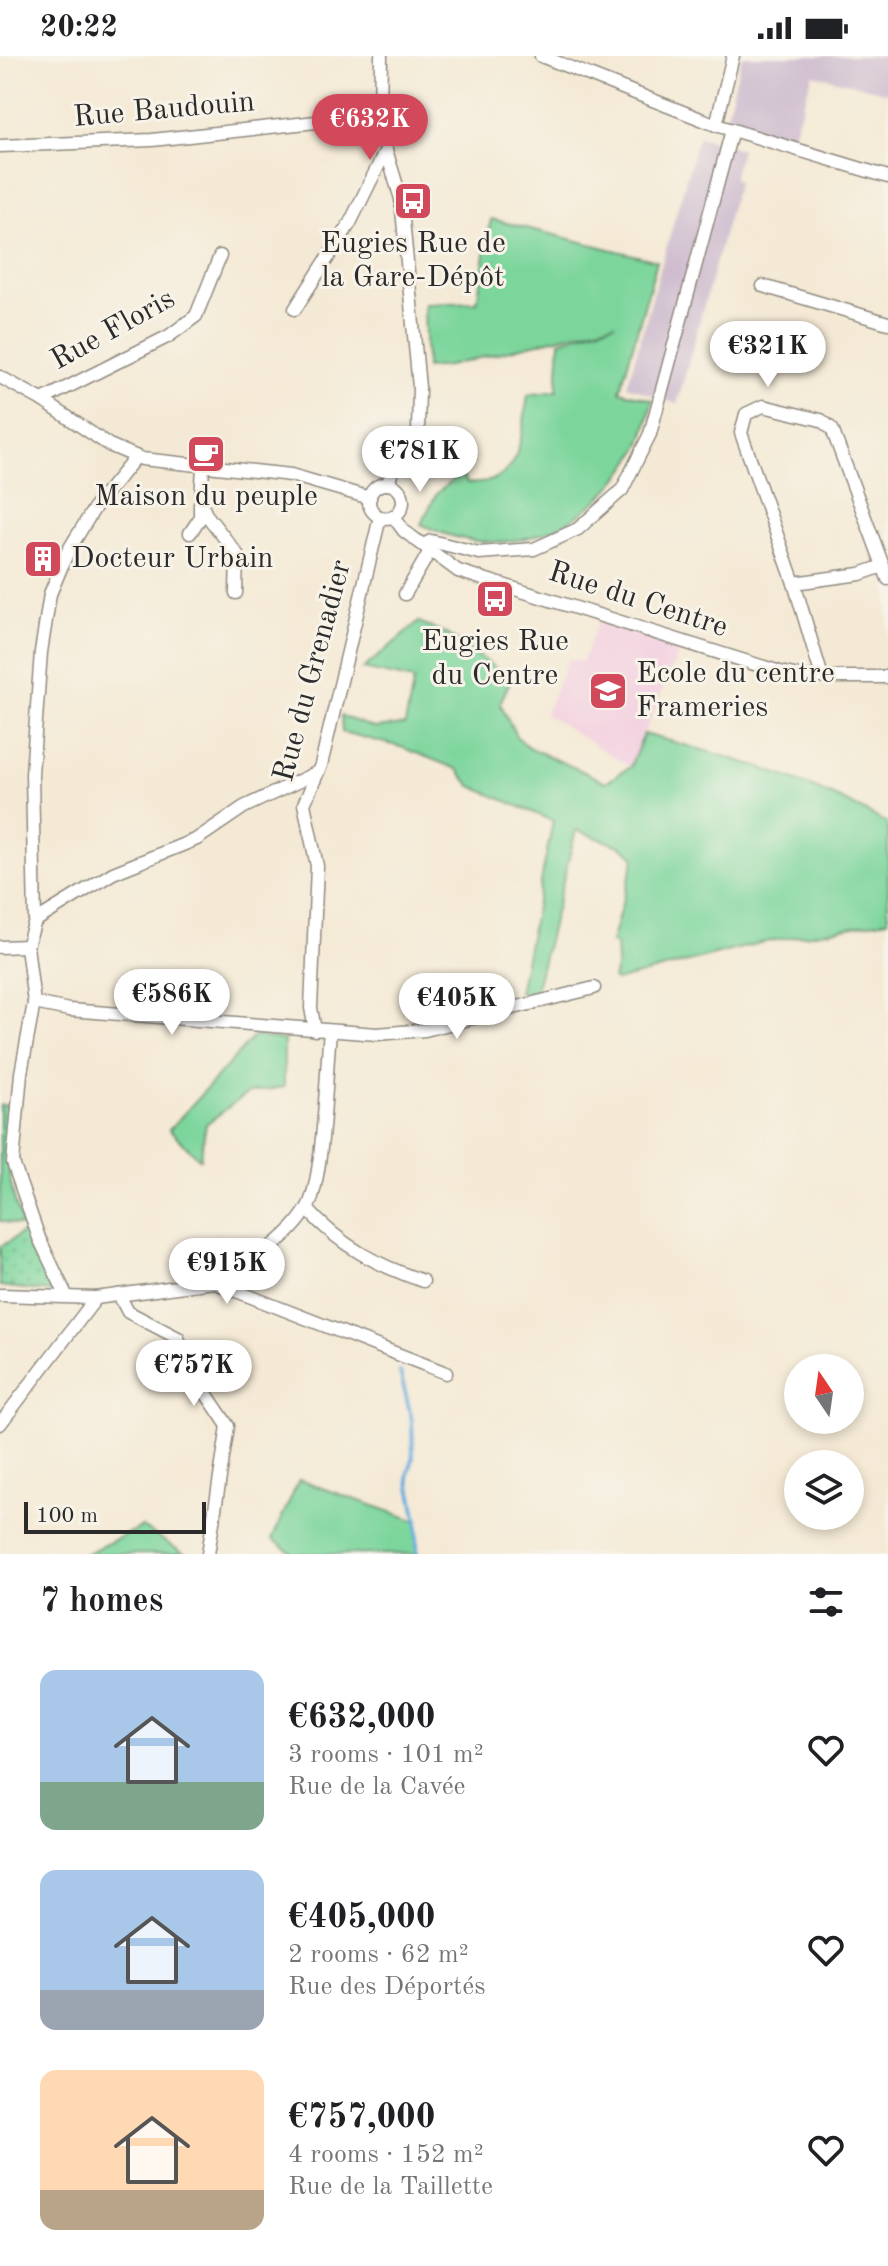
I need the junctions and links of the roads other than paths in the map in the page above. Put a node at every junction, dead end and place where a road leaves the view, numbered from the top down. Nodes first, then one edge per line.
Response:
1 (381, 56) edge
2 (541, 56) edge
3 (733, 56) edge
4 (380, 115) junction
5 (716, 125) junction
6 (732, 130) junction
7 (0, 146) edge
8 (386, 150) junction
9 (888, 177) edge
10 (220, 256) dead end
11 (763, 286) dead end
12 (888, 306) edge
13 (295, 309) dead end
14 (886, 323) edge
15 (0, 377) edge
16 (42, 400) junction
17 (136, 457) junction
18 (203, 467) junction
19 (388, 484) junction
20 (370, 498) junction
21 (201, 500) junction
22 (387, 516) junction
23 (190, 533) dead end
24 (426, 548) junction
25 (886, 573) edge
26 (794, 583) junction
27 (236, 593) dead end
28 (405, 594) dead end
29 (822, 677) junction
30 (888, 677) edge
31 (318, 772) junction
32 (35, 921) junction
33 (27, 946) junction
34 (0, 947) edge
35 (594, 988) dead end
36 (34, 1003) junction
37 (315, 1030) junction
38 (330, 1031) junction
39 (307, 1209) junction
40 (423, 1281) dead end
41 (213, 1282) junction
42 (0, 1295) edge
43 (66, 1295) junction
44 (119, 1295) junction
45 (96, 1298) junction
46 (446, 1373) dead end
47 (0, 1424) edge
48 (208, 1554) edge

1 - 4 street
2 - 5 street
3 - 5 street
4 - 7 street, Rue Baudouin
4 - 8 street
5 - 6 street
6 - 9 street
6 - 24 street
8 - 13 street
8 - 19 street
10 - 16 street, Rue Floris
11 - 14 street
12 - 14 street
15 - 16 street
16 - 17 street
17 - 18 street
17 - 32 street
18 - 20 street
18 - 21 street
19 - 20 street
19 - 22 street
20 - 22 street
21 - 23 street
21 - 27 street
22 - 24 street, Rue du Centre
22 - 31 street, Rue du Grenadier
24 - 28 street
24 - 29 street, Rue du Centre
25 - 26 street
25 - 26 street
26 - 29 street
29 - 30 street, Rue du Centre
31 - 32 street
31 - 37 street, Rue du Grenadier
32 - 33 street
33 - 34 street
33 - 36 street
35 - 38 street
36 - 37 street
36 - 43 street
37 - 38 street
38 - 39 street
39 - 40 street
39 - 41 street
41 - 44 street
41 - 46 street
42 - 43 street
43 - 45 street
44 - 45 street
44 - 48 street
45 - 47 street

